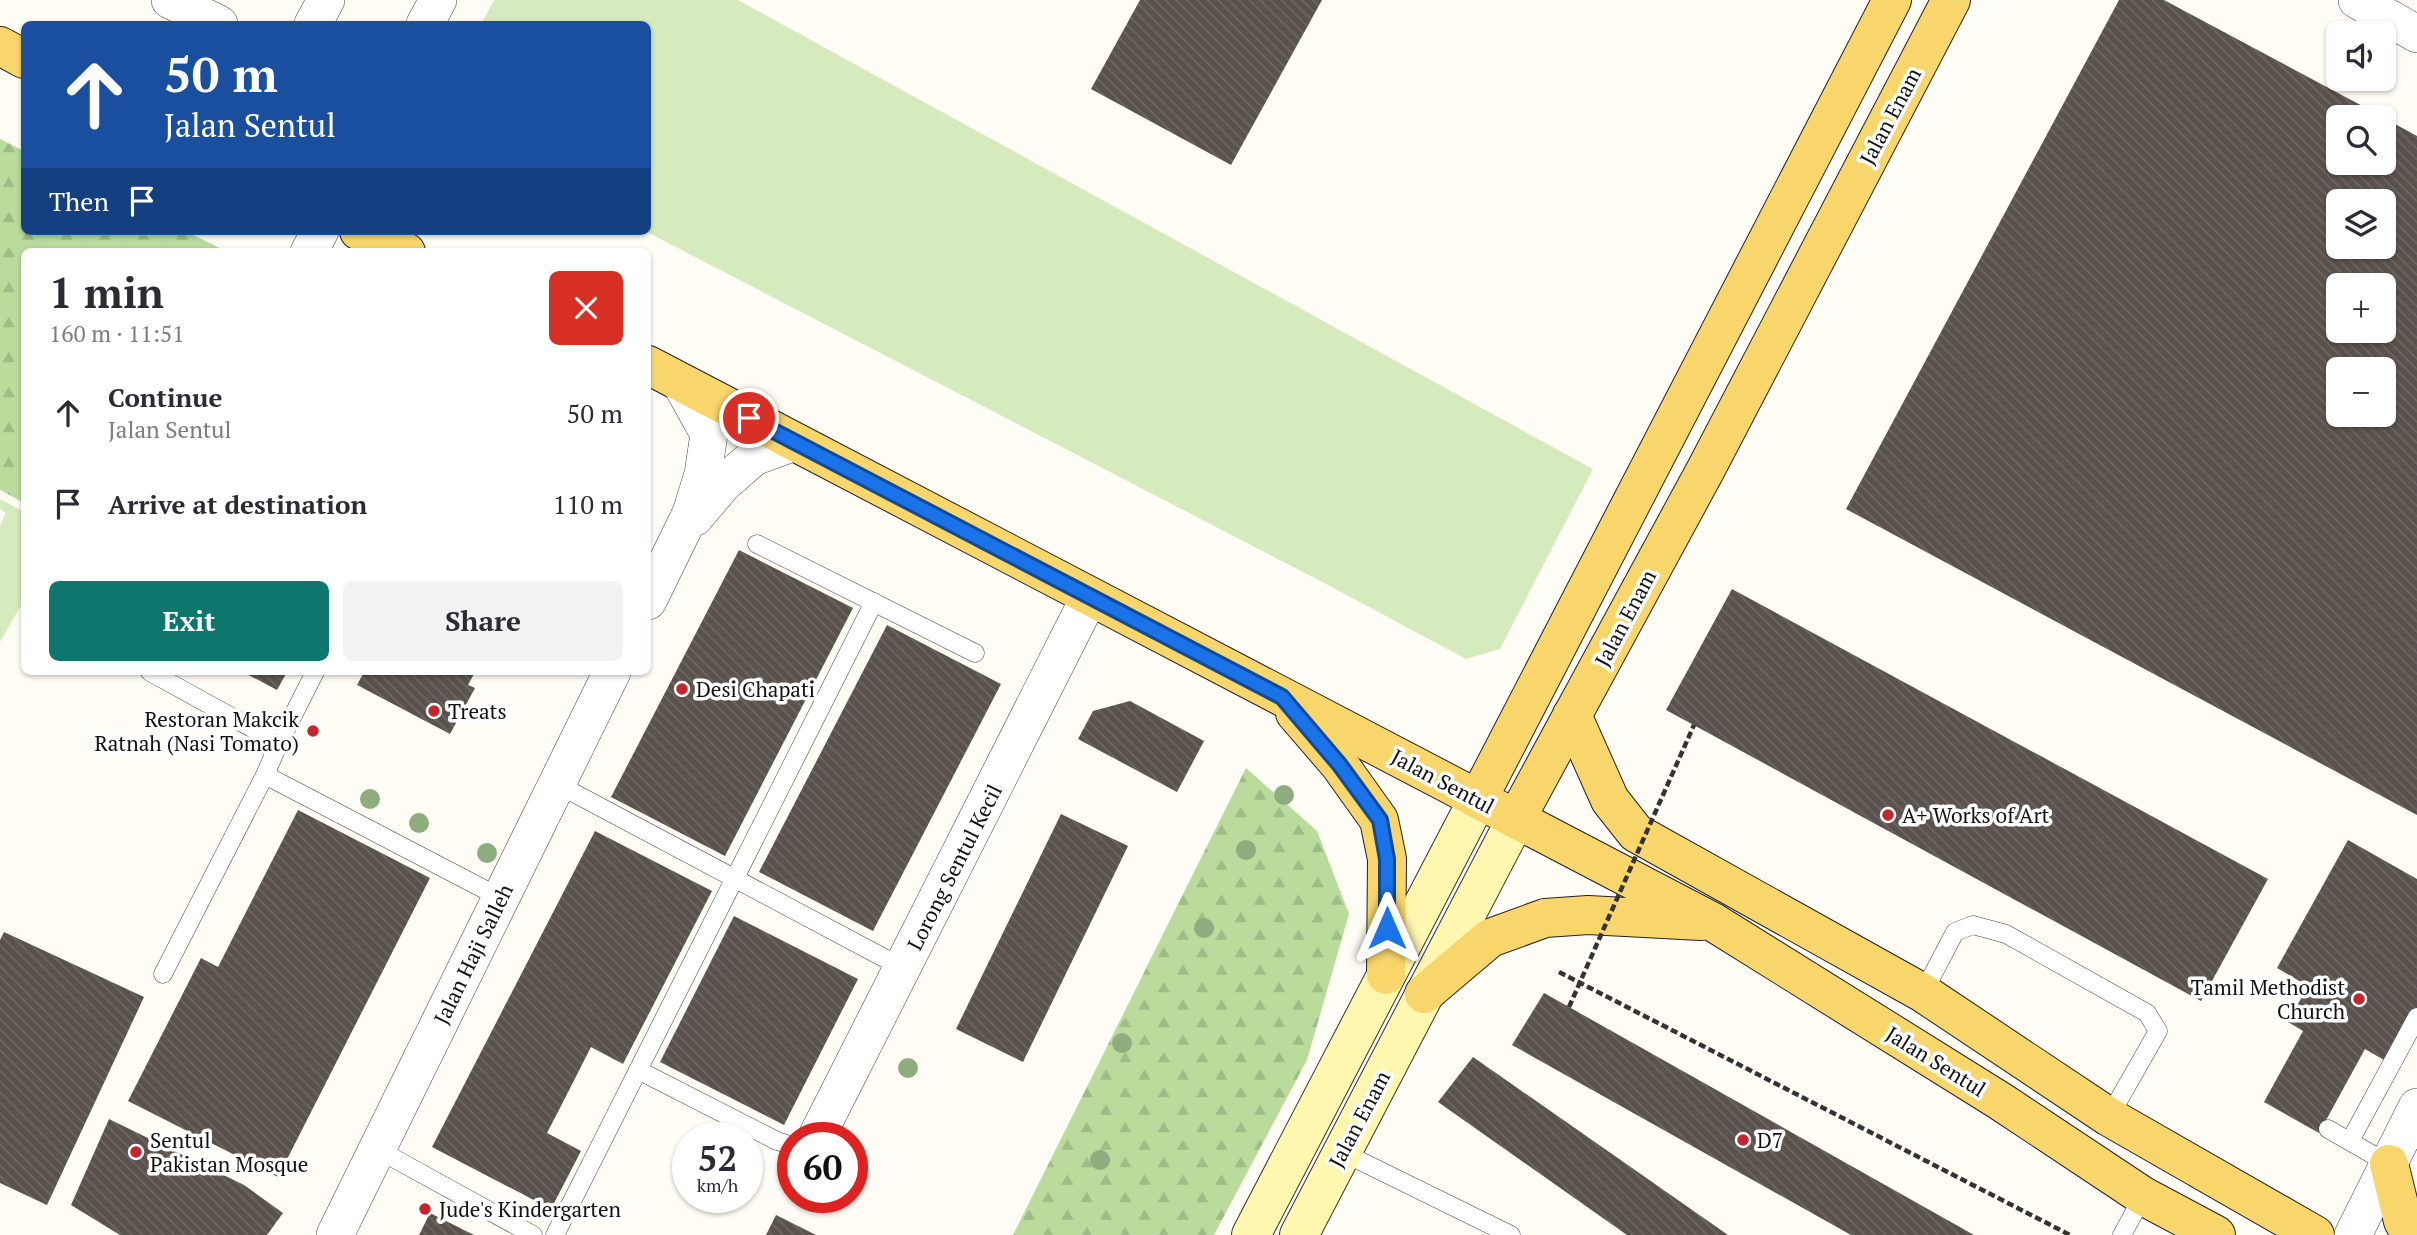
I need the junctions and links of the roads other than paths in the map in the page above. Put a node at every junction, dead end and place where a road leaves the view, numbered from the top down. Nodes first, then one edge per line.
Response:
1 (170, 0) edge
2 (326, 0) edge
3 (438, 0) edge
4 (1892, 0) edge
5 (1951, 0) edge
6 (2357, 0) edge
7 (213, 21) edge
8 (315, 21) edge
9 (427, 21) edge
10 (2417, 34) edge
11 (0, 46) edge
12 (21, 57) edge
13 (368, 235) edge
14 (397, 248) edge
15 (664, 374) edge
16 (795, 442) junction
17 (757, 544) dead end
18 (673, 549) junction
19 (651, 594) edge
20 (1090, 596) junction
21 (874, 602) junction
22 (975, 653) dead end
23 (155, 675) edge
24 (314, 675) edge
25 (611, 675) edge
26 (1282, 697) junction
27 (1572, 715) junction
28 (279, 743) junction
29 (265, 775) junction
30 (557, 784) junction
31 (1478, 799) junction
32 (1516, 819) junction
33 (735, 879) junction
34 (501, 898) junction
35 (1713, 922) junction
36 (903, 968) junction
37 (163, 974) dead end
38 (1387, 975) junction
39 (1923, 993) junction
40 (1424, 994) junction
41 (2417, 1017) edge
42 (638, 1070) junction
43 (2417, 1107) edge
44 (2109, 1117) junction
45 (824, 1122) edge
46 (2328, 1129) dead end
47 (777, 1141) edge
48 (2350, 1141) junction
49 (377, 1149) junction
50 (1342, 1152) junction
51 (2389, 1164) junction
52 (2143, 1196) junction
53 (335, 1235) edge
54 (533, 1235) edge
55 (555, 1235) edge
56 (1251, 1235) edge
57 (1299, 1235) edge
58 (1511, 1235) edge
59 (2122, 1235) edge
60 (2216, 1235) edge
61 (2315, 1235) edge
62 (2353, 1235) edge
63 (2411, 1235) edge

1 - 7 street
2 - 8 street
3 - 9 street
4 - 31 main road, Jalan Enam
5 - 27 main road, Jalan Enam
6 - 10 street
11 - 12 main road
13 - 14 main road
15 - 16 main road, Jalan Sentul
15 - 18 street
16 - 18 street
16 - 20 main road, Jalan Sentul
17 - 21 lane
18 - 19 street
20 - 26 main road, Jalan Sentul
20 - 36 street, Lorong Sentul Kecil
21 - 22 lane
21 - 33 lane
23 - 28 lane
24 - 28 lane
25 - 30 street, Jalan Haji Salleh
26 - 31 main road, Jalan Sentul
26 - 38 main road
27 - 32 main road, Jalan Enam
27 - 39 main road
28 - 29 lane
29 - 34 lane
29 - 37 lane
30 - 33 lane
30 - 34 street, Jalan Haji Salleh
31 - 32 main road, Jalan Sentul
31 - 38 main road, Jalan Enam
32 - 35 main road, Jalan Sentul
32 - 40 main road, Jalan Enam
33 - 36 lane
33 - 42 lane
34 - 49 street, Jalan Haji Salleh
35 - 40 main road
35 - 52 main road, Jalan Sentul
36 - 45 street, Lorong Sentul Kecil
38 - 56 main road, Jalan Enam
39 - 44 main road
39 - 44 lane
40 - 50 main road, Jalan Enam
41 - 48 lane
42 - 47 lane
42 - 55 lane
43 - 51 street
44 - 61 main road
46 - 48 lane
48 - 51 lane
49 - 53 street, Jalan Haji Salleh
49 - 54 lane
50 - 57 main road, Jalan Enam
50 - 58 lane
51 - 62 street
51 - 63 main road
52 - 59 lane
52 - 60 main road, Jalan Sentul

